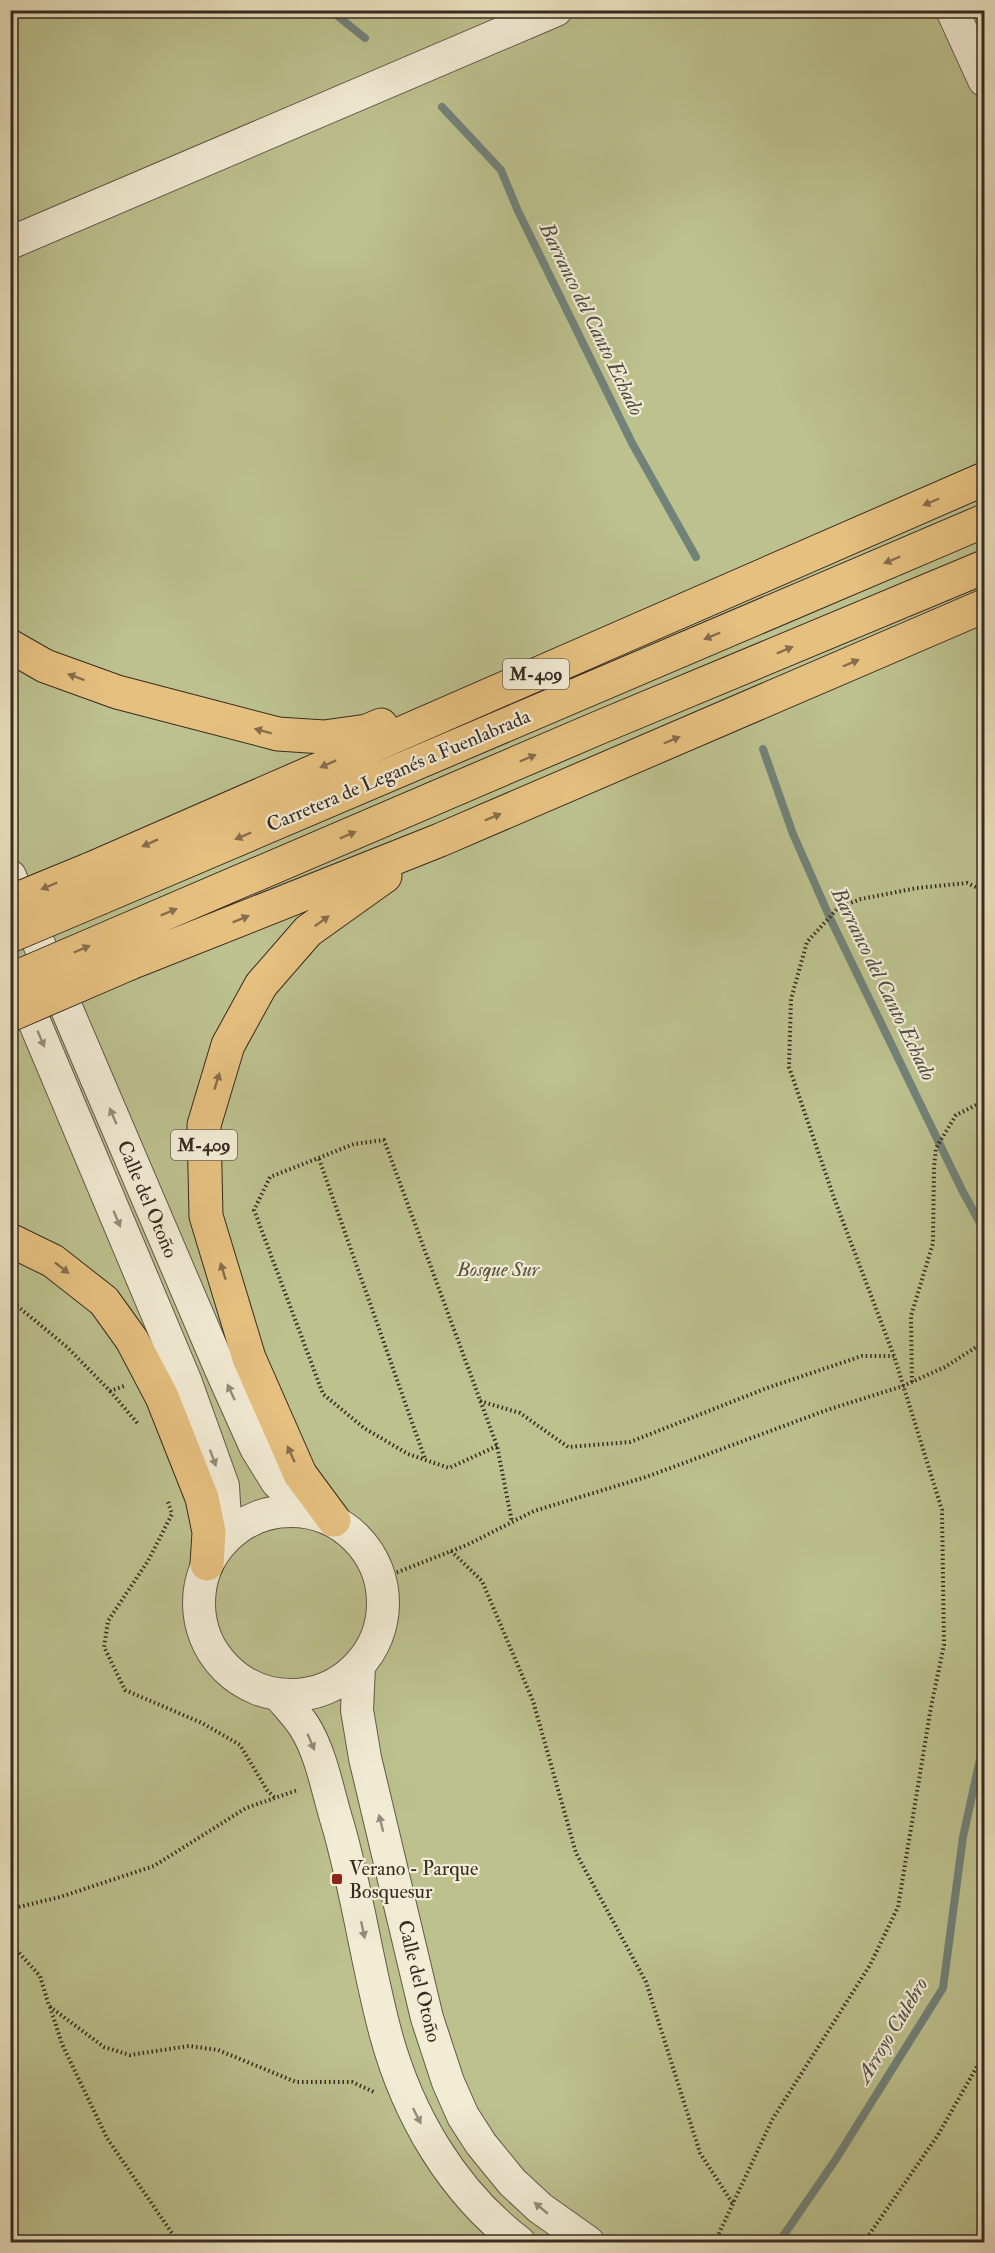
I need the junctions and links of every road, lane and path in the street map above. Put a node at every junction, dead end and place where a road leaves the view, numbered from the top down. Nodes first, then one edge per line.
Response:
1 (556, 10) edge
2 (952, 10) edge
3 (984, 80) edge
4 (10, 243) edge
5 (984, 479) edge
6 (984, 521) edge
7 (850, 536) junction
8 (984, 567) edge
9 (984, 606) edge
10 (10, 646) edge
11 (440, 840) junction
12 (10, 876) edge
13 (94, 884) junction
14 (984, 891) edge
15 (10, 902) edge
16 (10, 936) edge
17 (10, 966) edge
18 (10, 980) edge
19 (10, 1015) edge
20 (984, 1101) edge
21 (319, 1159) junction
22 (10, 1240) edge
23 (10, 1300) edge
24 (984, 1342) edge
25 (894, 1356) junction
26 (912, 1382) junction
27 (903, 1386) junction
28 (110, 1391) junction
29 (160, 1393) junction
30 (480, 1401) junction
31 (143, 1430) dead end
32 (497, 1446) junction
33 (426, 1460) junction
34 (166, 1495) dead end
35 (320, 1516) junction
36 (512, 1522) junction
37 (226, 1537) junction
38 (451, 1551) junction
39 (207, 1564) junction
40 (380, 1580) junction
41 (359, 1666) junction
42 (278, 1694) junction
43 (300, 1790) dead end
44 (276, 1799) junction
45 (10, 1910) edge
46 (10, 1943) edge
47 (49, 2007) junction
48 (984, 2041) edge
49 (405, 2091) junction
50 (733, 2205) junction
51 (178, 2242) edge
52 (519, 2242) edge
53 (588, 2242) edge
54 (715, 2242) edge
55 (864, 2242) edge

1 - 4 street
2 - 3 street
5 -> 7 highway, M-409
6 -> 13 highway, Carretera de Leganés a Fuenlabrada / M-409
7 -> 10 highway, M-409
7 -> 13 highway, M-409
18 -> 8 highway, Carretera de Leganés a Fuenlabrada, bridge
11 -> 9 highway, M-409
19 -> 11 highway, M-409, bridge
35 -> 11 highway, M-409
35 -> 12 street, Calle del Otoño
13 -> 15 highway, M-409, bridge
13 - 16 highway, Carretera de Leganés a Fuenlabrada / M-409, bridge
14 - 25 path
17 -> 37 street, Calle del Otoño
20 - 26 path
21 - 30 path
21 - 33 path
21 - 33 path
22 -> 29 highway
23 - 28 path
24 - 26 path
25 - 27 path
25 - 30 path
26 - 27 path
27 - 36 path
27 - 50 path
28 - 29 path
28 - 31 path
29 - 39 highway
30 - 32 path
32 - 33 path
32 - 36 path
34 - 44 path
35 - 37 street
35 - 40 street
36 - 38 path
37 - 39 street
38 - 40 path
38 - 50 path
39 - 42 street
40 - 41 street
41 - 42 street
53 -> 41 street, Calle del Otoño
42 -> 49 street
43 - 44 path
44 - 45 path
46 - 47 path
47 - 49 path
47 - 51 path
48 - 55 path
49 -> 52 street
50 - 54 path

